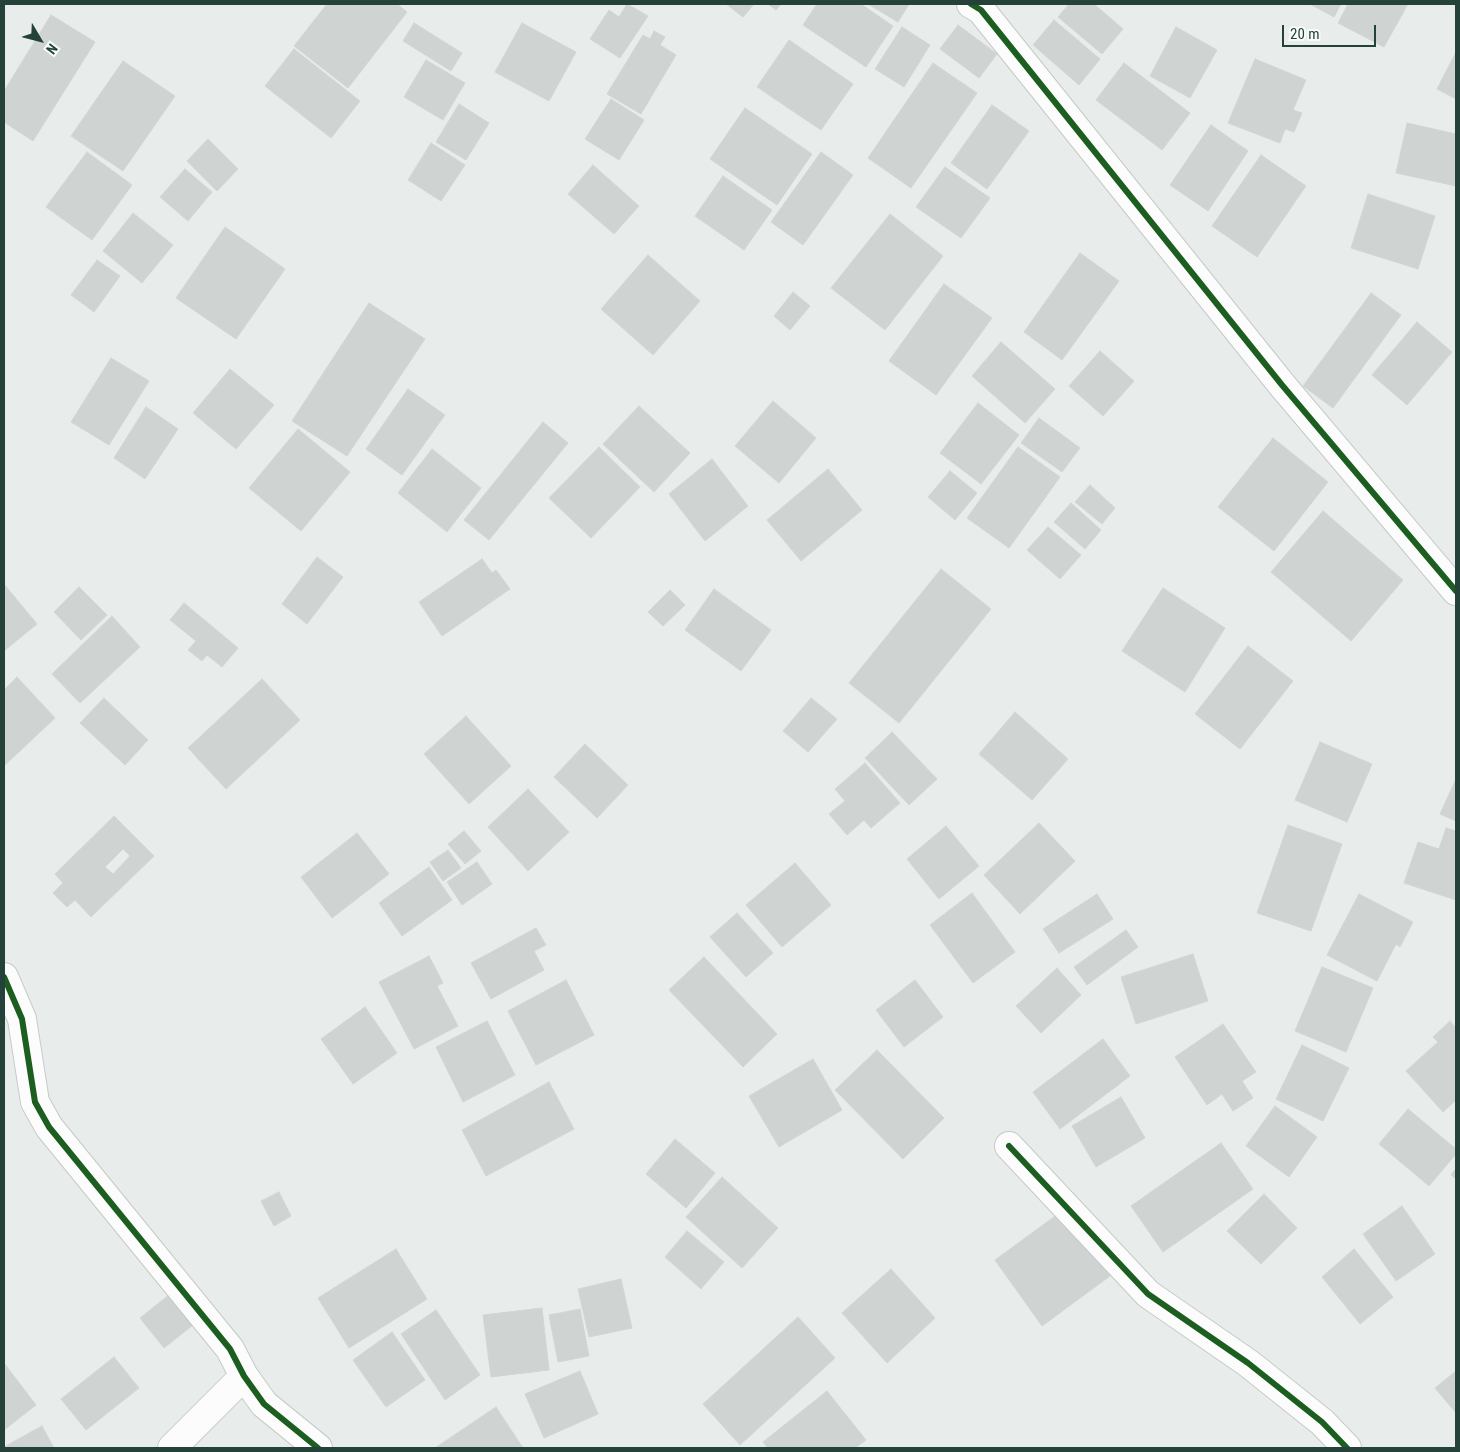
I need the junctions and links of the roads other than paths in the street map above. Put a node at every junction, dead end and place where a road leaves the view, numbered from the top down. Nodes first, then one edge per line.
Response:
1 (982, 6) edge
2 (1456, 591) edge
3 (4, 977) edge
4 (1009, 1146) dead end
5 (244, 1376) junction
6 (172, 1448) edge
7 (318, 1448) edge
8 (1347, 1448) edge

1 - 2 street
3 - 5 street
4 - 8 street
5 - 6 street
5 - 7 street

